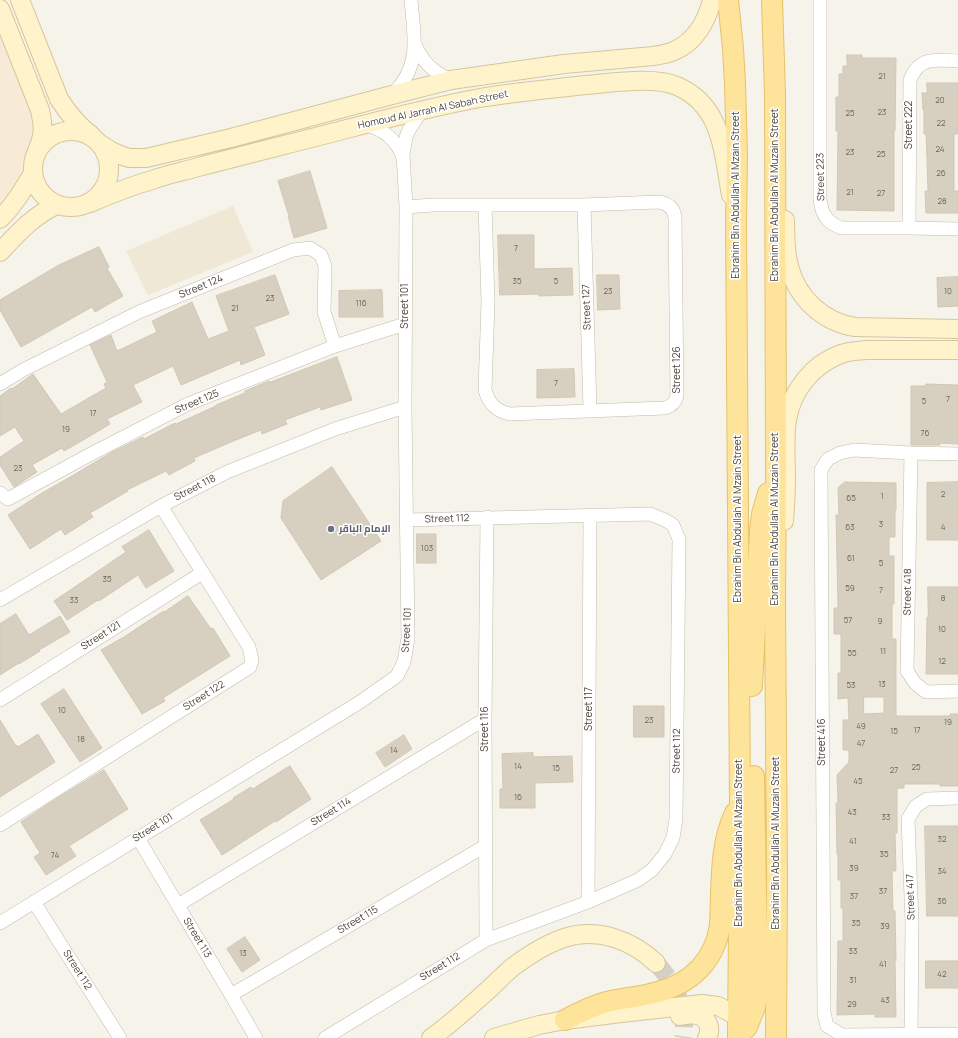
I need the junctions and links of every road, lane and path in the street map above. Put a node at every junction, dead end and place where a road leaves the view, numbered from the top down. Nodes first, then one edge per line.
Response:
1 (20, 0) edge
2 (411, 0) edge
3 (712, 0) edge
4 (728, 0) edge
5 (772, 0) edge
6 (820, 0) edge
7 (0, 9) edge
8 (414, 43) junction
9 (617, 59) junction
10 (958, 61) edge
11 (451, 80) junction
12 (618, 82) junction
13 (392, 95) junction
14 (424, 110) junction
15 (366, 125) junction
16 (774, 126) junction
17 (96, 141) junction
18 (37, 152) junction
19 (404, 162) junction
20 (33, 173) junction
21 (90, 203) junction
22 (56, 205) junction
23 (485, 205) junction
24 (584, 205) junction
25 (406, 207) junction
26 (0, 219) edge
27 (736, 222) junction
28 (909, 228) junction
29 (958, 229) edge
30 (0, 252) edge
31 (405, 324) junction
32 (900, 329) junction
33 (958, 330) edge
34 (334, 346) junction
35 (900, 350) junction
36 (958, 350) edge
37 (0, 384) edge
38 (405, 407) junction
39 (590, 410) junction
40 (911, 453) junction
41 (958, 454) edge
42 (776, 472) junction
43 (0, 493) edge
44 (161, 506) junction
45 (590, 516) junction
46 (487, 517) junction
47 (407, 520) junction
48 (202, 573) junction
49 (0, 600) edge
50 (775, 603) junction
51 (958, 691) edge
52 (0, 700) edge
53 (485, 719) junction
54 (958, 798) edge
55 (740, 804) junction
56 (0, 825) edge
57 (138, 838) junction
58 (485, 846) junction
59 (777, 878) junction
60 (34, 902) junction
61 (588, 902) junction
62 (178, 905) junction
63 (0, 923) edge
64 (486, 940) junction
65 (656, 963) tunnel mouth
66 (231, 995) junction
67 (621, 1013) junction
68 (565, 1020) junction
69 (741, 1032) edge
70 (911, 1034) junction
71 (958, 1034) edge
72 (120, 1038) edge
73 (256, 1038) edge
74 (325, 1038) edge
75 (431, 1038) edge
76 (494, 1038) edge
77 (707, 1038) edge
78 (776, 1038) edge
79 (788, 1038) edge

1 - 17 street
2 - 8 street
3 - 9 street
4 - 27 main road, Ebrahim Bin Abdullah Al Mzain Street
5 - 16 main road, Ebrahim Bin Abdullah Al Muzain Street
6 - 28 street, Street 223
7 - 18 street
8 - 11 street
8 - 13 street
9 - 11 street
9 - 12 street
10 - 28 street, Street 222
11 - 13 street
12 - 14 street, Homoud Al Jarrah Al Sabah Street
12 - 27 street, Homoud Al Jarrah Al Sabah Street
13 - 17 street
14 - 15 street, Homoud Al Jarrah Al Sabah Street
14 - 19 street, Street 101
15 - 19 street, Street 101
15 - 21 street, Homoud Al Jarrah Al Sabah Street
16 - 32 street
16 - 42 main road, Ebrahim Bin Abdullah Al Muzain Street
17 - 18 street
17 - 21 street
18 - 20 street
19 - 25 street, Street 101
20 - 22 street
20 - 26 street
21 - 22 street
22 - 30 street
23 - 24 street, Street 126
23 - 25 street, Street 126
23 - 39 street, Street 126
24 - 39 street, Street 127
24 - 39 street, Street 126
25 - 31 street, Street 101
27 - 55 main road, Ebrahim Bin Abdullah Al Mzain Street
28 - 29 street, Street 223
31 - 34 street, Street 125
31 - 38 street, Street 101
32 - 33 street
32 - 35 street
34 - 37 street, Street 124
34 - 43 street, Street 125
35 - 36 street
35 - 50 street
38 - 44 street, Street 118
38 - 47 street, Street 101
40 - 41 street, Street 416
40 - 51 street, Street 418
40 - 70 street, Street 416
42 - 50 main road, Ebrahim Bin Abdullah Al Muzain Street
42 - 69 main road
44 - 48 street, Street 122
44 - 49 street, Street 118
45 - 46 street, Street 112
45 - 61 street, Street 117
45 - 61 street, Street 112
46 - 47 street, Street 112
46 - 53 street, Street 116
47 - 57 street, Street 101
48 - 52 street, Street 121
48 - 56 street, Street 122
50 - 59 main road, Ebrahim Bin Abdullah Al Muzain Street
53 - 58 street, Street 116
53 - 62 street, Street 114
54 - 70 street, Street 417
55 - 68 main road
55 - 69 main road, Ebrahim Bin Abdullah Al Mzain Street
57 - 60 street, Street 101
57 - 62 street, Street 113
58 - 64 street, Street 116
58 - 66 street, Street 115
59 - 78 main road, Ebrahim Bin Abdullah Al Muzain Street
59 - 79 main road
60 - 63 street, Street 101
60 - 72 street, Street 112
61 - 64 street, Street 112
62 - 66 street, Street 113
64 - 74 street, Street 112
65 - 75 street
66 - 73 street, Street 113
67 - 68 street
67 - 69 street
67 - 77 street
68 - 76 street
70 - 71 street, Street 416

